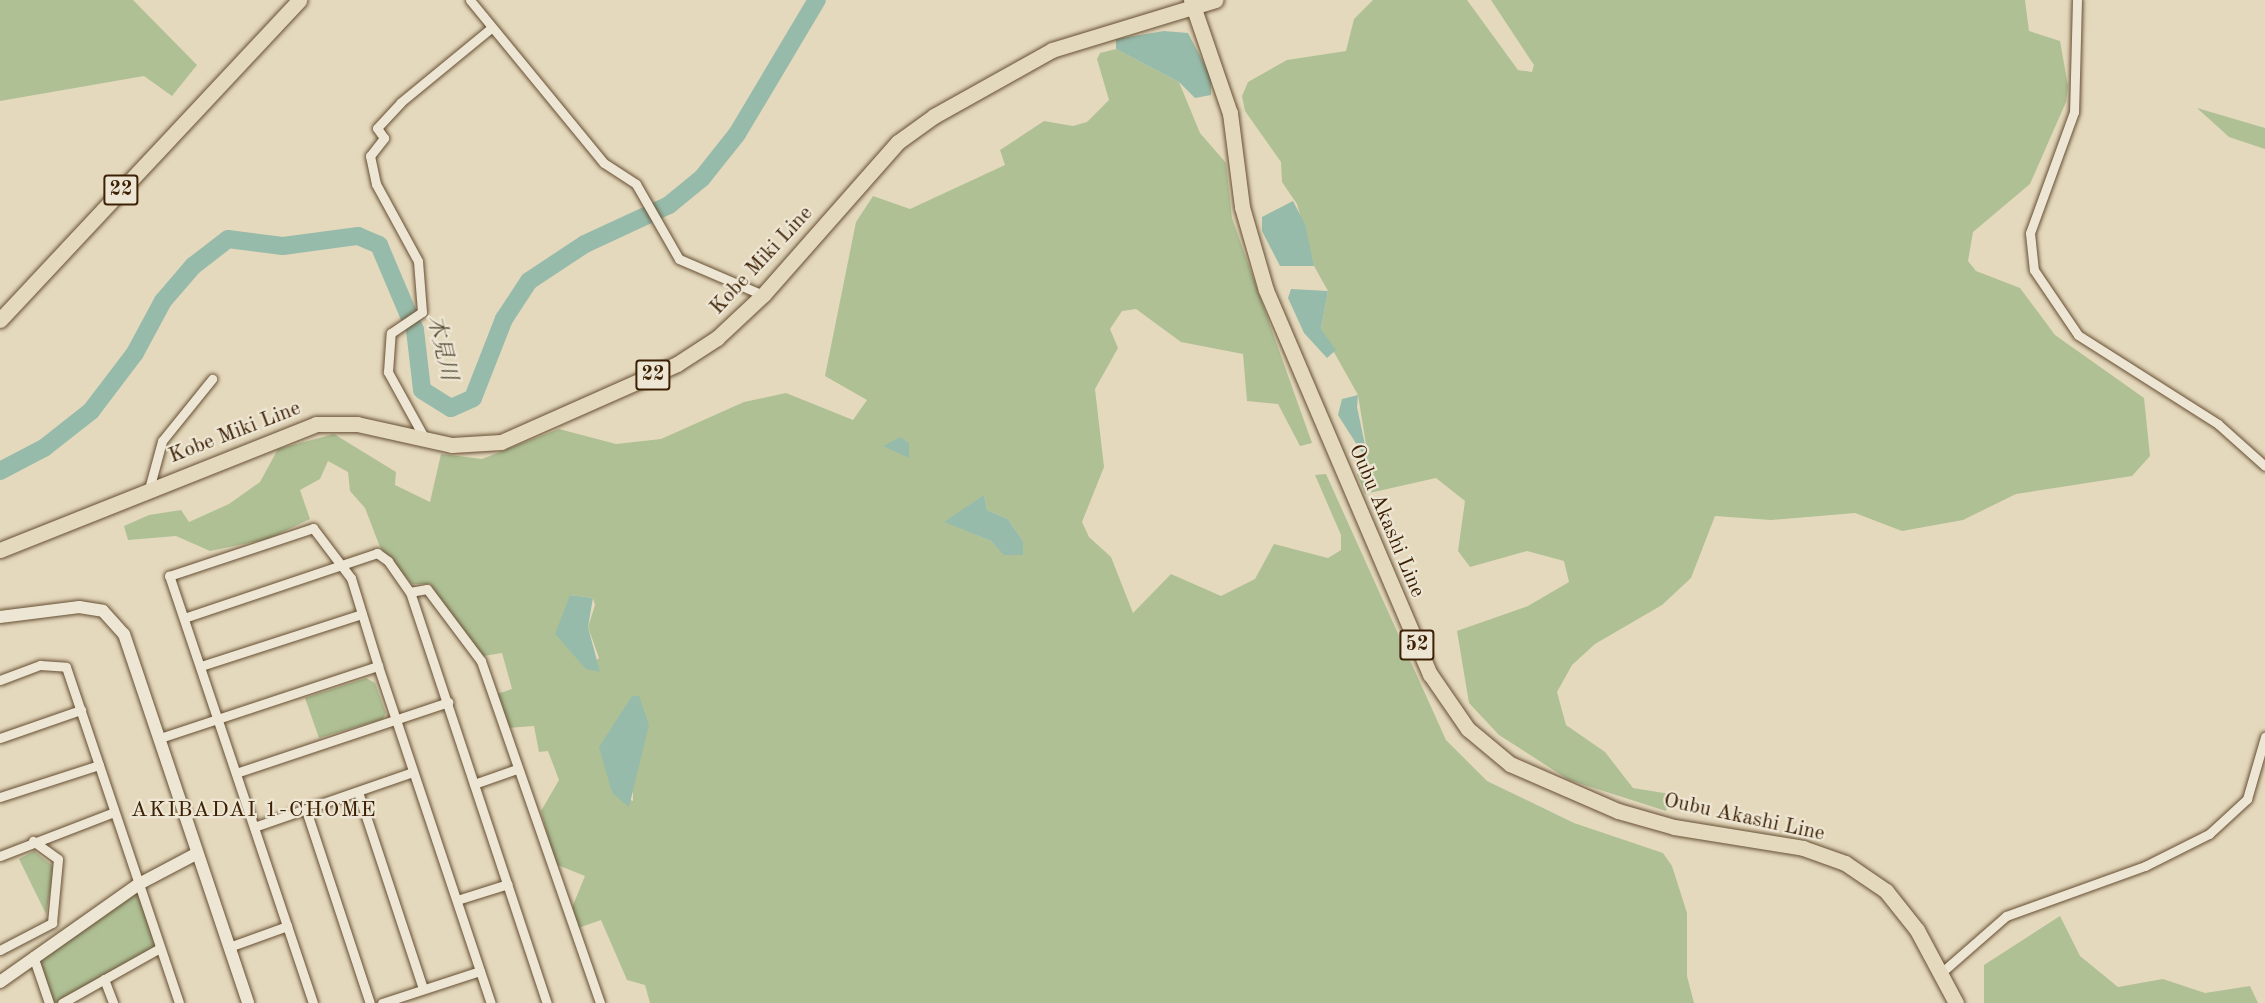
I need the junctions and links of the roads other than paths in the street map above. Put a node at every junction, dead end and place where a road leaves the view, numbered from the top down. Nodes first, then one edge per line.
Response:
1 (286, 0) edge
2 (299, 0) edge
3 (470, 0) edge
4 (1216, 0) edge
5 (2078, 0) edge
6 (1192, 5) edge
7 (491, 28) junction
8 (242, 59) junction
9 (763, 295) junction
10 (0, 320) edge
11 (212, 379) dead end
12 (426, 439) junction
13 (2265, 466) edge
14 (149, 489) junction
15 (0, 550) edge
16 (344, 566) junction
17 (410, 592) junction
18 (362, 614) junction
19 (0, 617) edge
20 (184, 618) junction
21 (201, 666) junction
22 (378, 666) junction
23 (0, 680) edge
24 (448, 702) junction
25 (81, 710) junction
26 (396, 718) junction
27 (218, 719) junction
28 (2265, 737) edge
29 (0, 738) edge
30 (160, 738) junction
31 (99, 765) junction
32 (516, 769) junction
33 (413, 772) junction
34 (236, 773) junction
35 (474, 784) junction
36 (358, 792) junction
37 (0, 797) edge
38 (306, 810) junction
39 (114, 812) junction
40 (254, 827) junction
41 (33, 841) junction
42 (196, 854) junction
43 (0, 856) edge
44 (139, 884) junction
45 (507, 884) junction
46 (457, 900) junction
47 (287, 926) junction
48 (229, 947) junction
49 (160, 948) junction
50 (0, 950) edge
51 (33, 956) junction
52 (480, 971) junction
53 (1941, 973) junction
54 (104, 979) junction
55 (0, 982) edge
56 (423, 988) junction
57 (246, 1002) edge
58 (49, 1003) edge
59 (62, 1003) edge
60 (112, 1003) edge
61 (179, 1003) edge
62 (313, 1003) edge
63 (370, 1003) edge
64 (382, 1003) edge
65 (491, 1003) edge
66 (547, 1003) edge
67 (600, 1003) edge
68 (1956, 1003) edge

1 - 8 main road, 22
2 - 8 main road, 22
3 - 7 street
4 - 6 main road, Kobe Miki Line / 22
5 - 13 street
6 - 9 main road, Kobe Miki Line / 22
6 - 53 main road, Oubu Akashi Line / 52
7 - 9 street
7 - 12 street
8 - 10 main road, 22
9 - 12 main road, Kobe Miki Line / 22
11 - 14 street
12 - 14 main road, Kobe Miki Line / 22
14 - 15 main road, Kobe Miki Line / 22
16 - 17 street
16 - 18 street
16 - 20 street
16 - 20 street
17 - 24 street
17 - 32 street
18 - 21 street
18 - 22 street
19 - 30 street
20 - 21 street
21 - 27 street
22 - 26 street
22 - 27 street
23 - 25 street
24 - 26 street
24 - 35 street
25 - 29 street
25 - 31 street
26 - 33 street
26 - 34 street
27 - 30 street
27 - 34 street
28 - 53 street
30 - 42 street
31 - 37 street
31 - 39 street
32 - 35 street
32 - 67 street
33 - 36 street
33 - 46 street
34 - 40 street
35 - 45 street
36 - 38 street
36 - 56 street
38 - 40 street
38 - 63 street
39 - 41 street
39 - 44 street
40 - 47 street
41 - 43 street
41 - 50 street
42 - 44 street
42 - 48 street
44 - 49 street
44 - 51 street
45 - 46 street
45 - 66 street
46 - 52 street
47 - 48 street
47 - 62 street
48 - 57 street
49 - 54 street
49 - 61 street
51 - 55 street
51 - 58 street
52 - 56 street
52 - 65 street
53 - 68 main road, Oubu Akashi Line / 52
54 - 59 street
54 - 60 street
56 - 64 street

